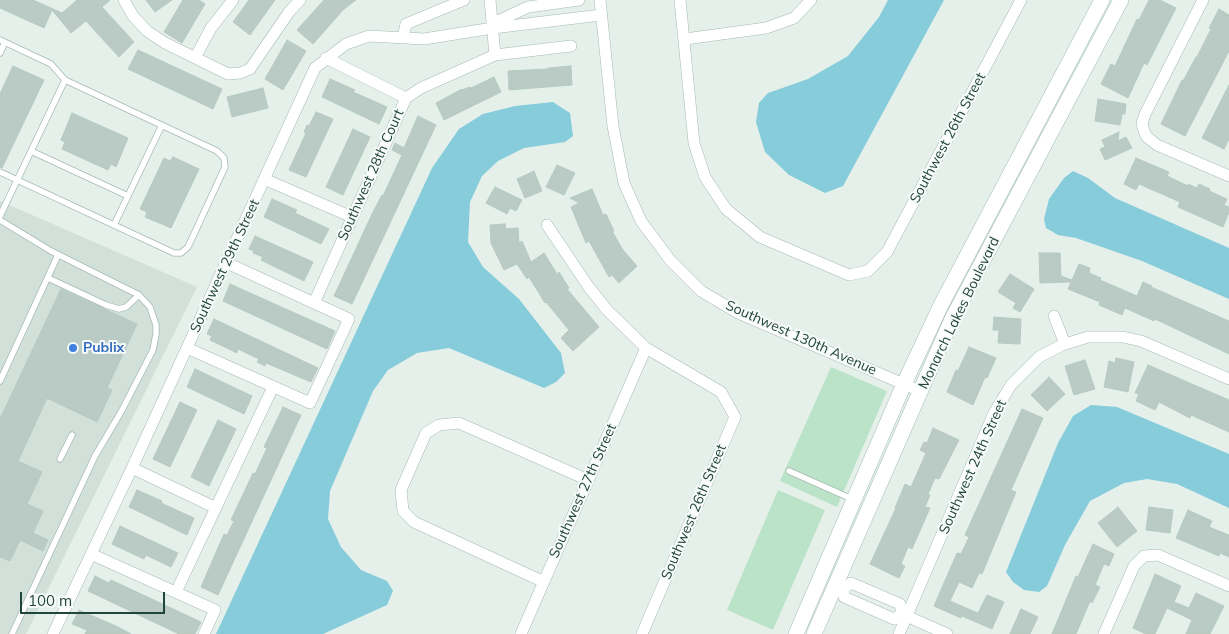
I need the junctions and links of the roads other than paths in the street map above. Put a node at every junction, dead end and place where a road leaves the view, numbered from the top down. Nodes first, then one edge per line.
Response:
1 (124, 0) edge
2 (233, 0) edge
3 (300, 0) edge
4 (464, 0) edge
5 (490, 0) edge
6 (579, 0) edge
7 (600, 0) edge
8 (680, 0) edge
9 (811, 0) edge
10 (1021, 0) edge
11 (1102, 0) edge
12 (1121, 0) edge
13 (1203, 0) edge
14 (563, 2) junction
15 (542, 4) junction
16 (602, 15) junction
17 (565, 19) junction
18 (543, 22) junction
19 (493, 28) junction
20 (403, 38) junction
21 (684, 39) junction
22 (2, 41) edge
23 (571, 46) dead end
24 (0, 53) edge
25 (496, 55) junction
26 (196, 58) junction
27 (326, 58) junction
28 (65, 80) junction
29 (406, 98) junction
30 (162, 125) junction
31 (31, 150) junction
32 (0, 172) edge
33 (1229, 176) edge
34 (264, 179) junction
35 (17, 180) junction
36 (128, 196) junction
37 (0, 216) edge
38 (352, 217) junction
39 (0, 220) edge
40 (114, 225) junction
41 (547, 225) dead end
42 (58, 255) junction
43 (227, 263) junction
44 (48, 278) junction
45 (139, 295) junction
46 (314, 303) junction
47 (1054, 316) dead end
48 (1065, 344) junction
49 (187, 348) junction
50 (646, 348) junction
51 (1229, 379) edge
52 (0, 381) edge
53 (904, 384) junction
54 (272, 387) junction
55 (920, 391) junction
56 (72, 435) dead end
57 (60, 459) dead end
58 (132, 468) junction
59 (789, 471) dead end
60 (588, 480) junction
61 (854, 500) junction
62 (216, 508) junction
63 (91, 554) junction
64 (820, 579) junction
65 (544, 582) junction
66 (1229, 586) edge
67 (839, 587) junction
68 (176, 592) junction
69 (888, 599) junction
70 (882, 613) junction
71 (904, 615) junction
72 (12, 634) edge
73 (53, 634) edge
74 (204, 634) edge
75 (521, 634) edge
76 (642, 634) edge
77 (796, 634) edge
78 (814, 634) edge
79 (899, 634) edge
80 (947, 634) edge
81 (1104, 634) edge

1 - 26 street
2 - 26 street
3 - 26 street
4 - 20 street
5 - 19 street
6 - 14 street
7 - 16 street, Southwest 130th Avenue
8 - 21 street
9 - 21 street
10 - 21 street, Southwest 26th Street
11 - 53 street, Monarch Lakes Boulevard
12 - 55 street, Monarch Lakes Boulevard
13 - 33 street
14 - 15 street
14 - 17 street
15 - 18 street
15 - 19 street
16 - 17 street, Southwest 29th Street
16 - 53 street, Southwest 130th Avenue
17 - 18 street, Southwest 29th Street
18 - 19 street, Southwest 29th Street
19 - 20 street, Southwest 29th Street
19 - 25 street
20 - 27 street, Southwest 29th Street
22 - 24 lane
22 - 28 lane
23 - 25 street, Southwest 28th Court
25 - 29 street, Southwest 28th Court
27 - 29 street
27 - 34 street, Southwest 29th Street
28 - 30 lane
28 - 31 lane
29 - 38 street, Southwest 28th Court
30 - 36 lane
30 - 40 lane
31 - 35 lane
31 - 36 lane
32 - 35 lane
34 - 38 street
34 - 43 street, Southwest 29th Street
35 - 37 lane
35 - 40 lane
36 - 40 lane
38 - 46 street, Southwest 28th Court
39 - 42 lane
41 - 50 street
42 - 44 lane
42 - 45 lane
43 - 46 street
43 - 49 street, Southwest 29th Street
44 - 45 lane
44 - 52 lane
45 - 72 lane
46 - 54 street
47 - 48 street
48 - 51 street, Southwest 24th Street
48 - 71 street, Southwest 24th Street
49 - 54 street
49 - 58 street, Southwest 29th Street
50 - 60 street, Southwest 27th Street
50 - 76 street, Southwest 26th Street
53 - 55 street, Southwest 130th Avenue
53 - 61 street, Monarch Lakes Boulevard
54 - 62 street
55 - 67 street, Monarch Lakes Boulevard
56 - 57 lane
58 - 62 street
58 - 63 street, Southwest 29th Street
59 - 61 lane
60 - 65 street, Southwest 27th Street
60 - 65 street
61 - 64 street, Monarch Lakes Boulevard
62 - 68 street
63 - 68 street
63 - 73 street, Southwest 29th Street
64 - 67 lane
64 - 77 street, Monarch Lakes Boulevard
65 - 75 street, Southwest 27th Street
66 - 81 street
67 - 69 street
67 - 70 street
67 - 78 street, Monarch Lakes Boulevard
68 - 74 street
69 - 70 lane
69 - 71 street
70 - 71 street
71 - 79 street, Southwest 24th Street
71 - 80 street

